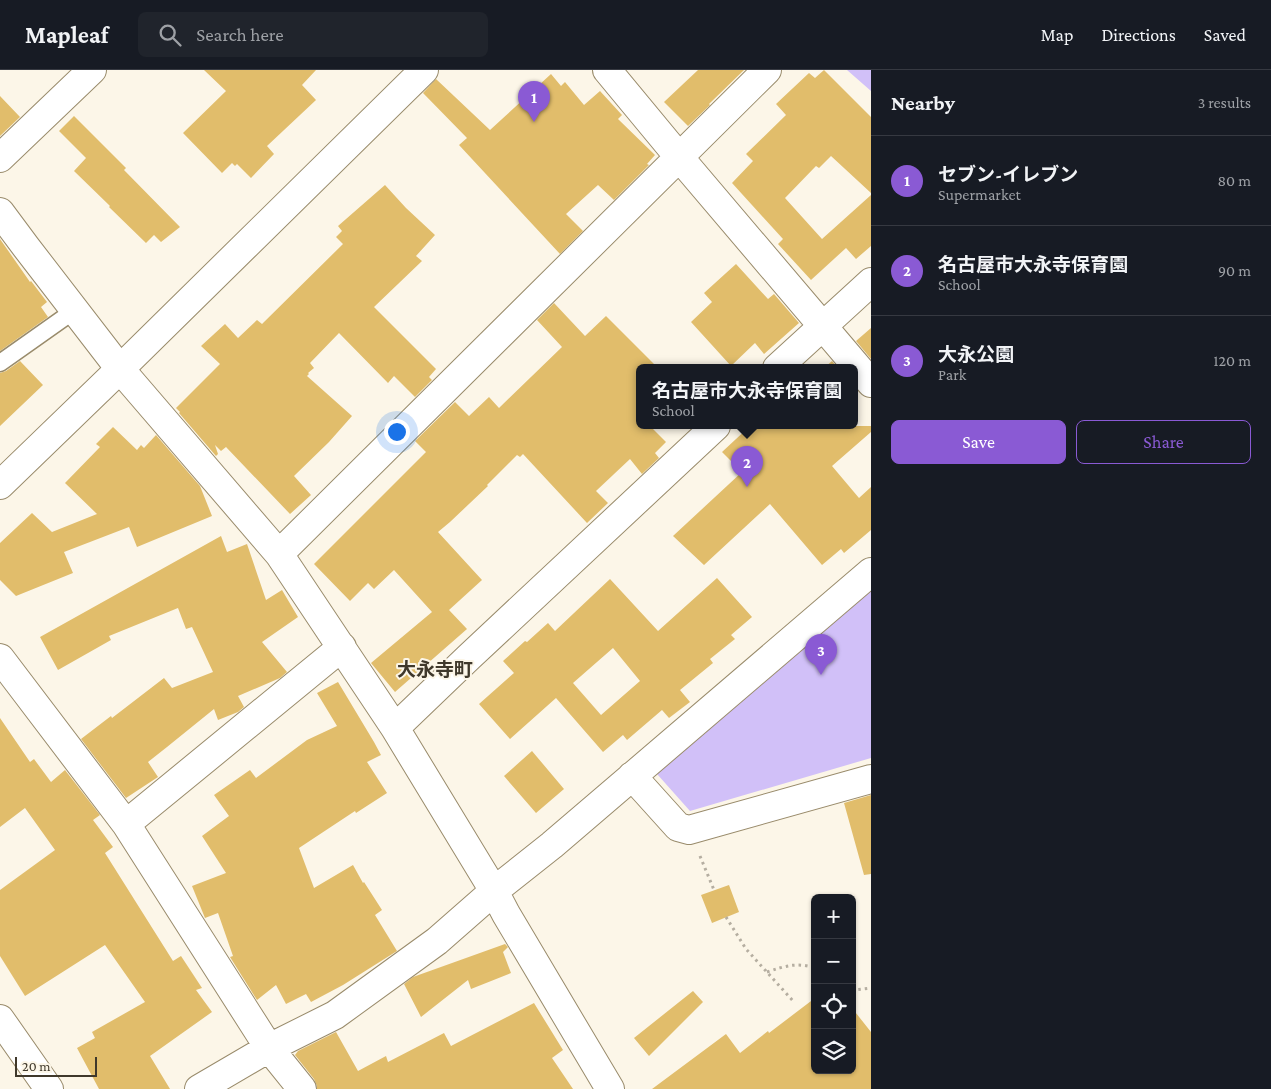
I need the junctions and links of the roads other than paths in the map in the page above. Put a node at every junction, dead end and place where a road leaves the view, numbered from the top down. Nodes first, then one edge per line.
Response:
1 (92, 70) edge
2 (424, 70) edge
3 (607, 70) edge
4 (767, 70) edge
5 (679, 157) junction
6 (0, 158) edge
7 (0, 212) edge
8 (871, 282) edge
9 (75, 310) junction
10 (822, 326) junction
11 (0, 363) edge
12 (781, 364) edge
13 (855, 364) edge
14 (858, 368) edge
15 (120, 369) junction
16 (871, 383) edge
17 (713, 429) edge
18 (0, 485) edge
19 (279, 554) junction
20 (871, 572) edge
21 (342, 647) junction
22 (0, 658) edge
23 (395, 728) junction
24 (632, 776) junction
25 (871, 779) edge
26 (126, 824) junction
27 (494, 891) junction
28 (0, 1019) edge
29 (269, 1048) junction
30 (49, 1089) edge
31 (199, 1089) edge
32 (302, 1089) edge
33 (610, 1089) edge

1 - 6 street
2 - 15 street
3 - 5 street
4 - 5 street
5 - 10 street
5 - 19 street
7 - 9 street
8 - 10 street
9 - 11 lane
9 - 15 street
10 - 12 street
10 - 13 street
14 - 16 street
15 - 18 street
15 - 19 street
17 - 23 street
19 - 21 street
20 - 24 street
21 - 23 street
21 - 26 street
22 - 26 street
23 - 27 street
24 - 25 street
24 - 27 street
26 - 29 street
27 - 29 street
27 - 33 street
28 - 30 street
29 - 31 street
29 - 32 street

